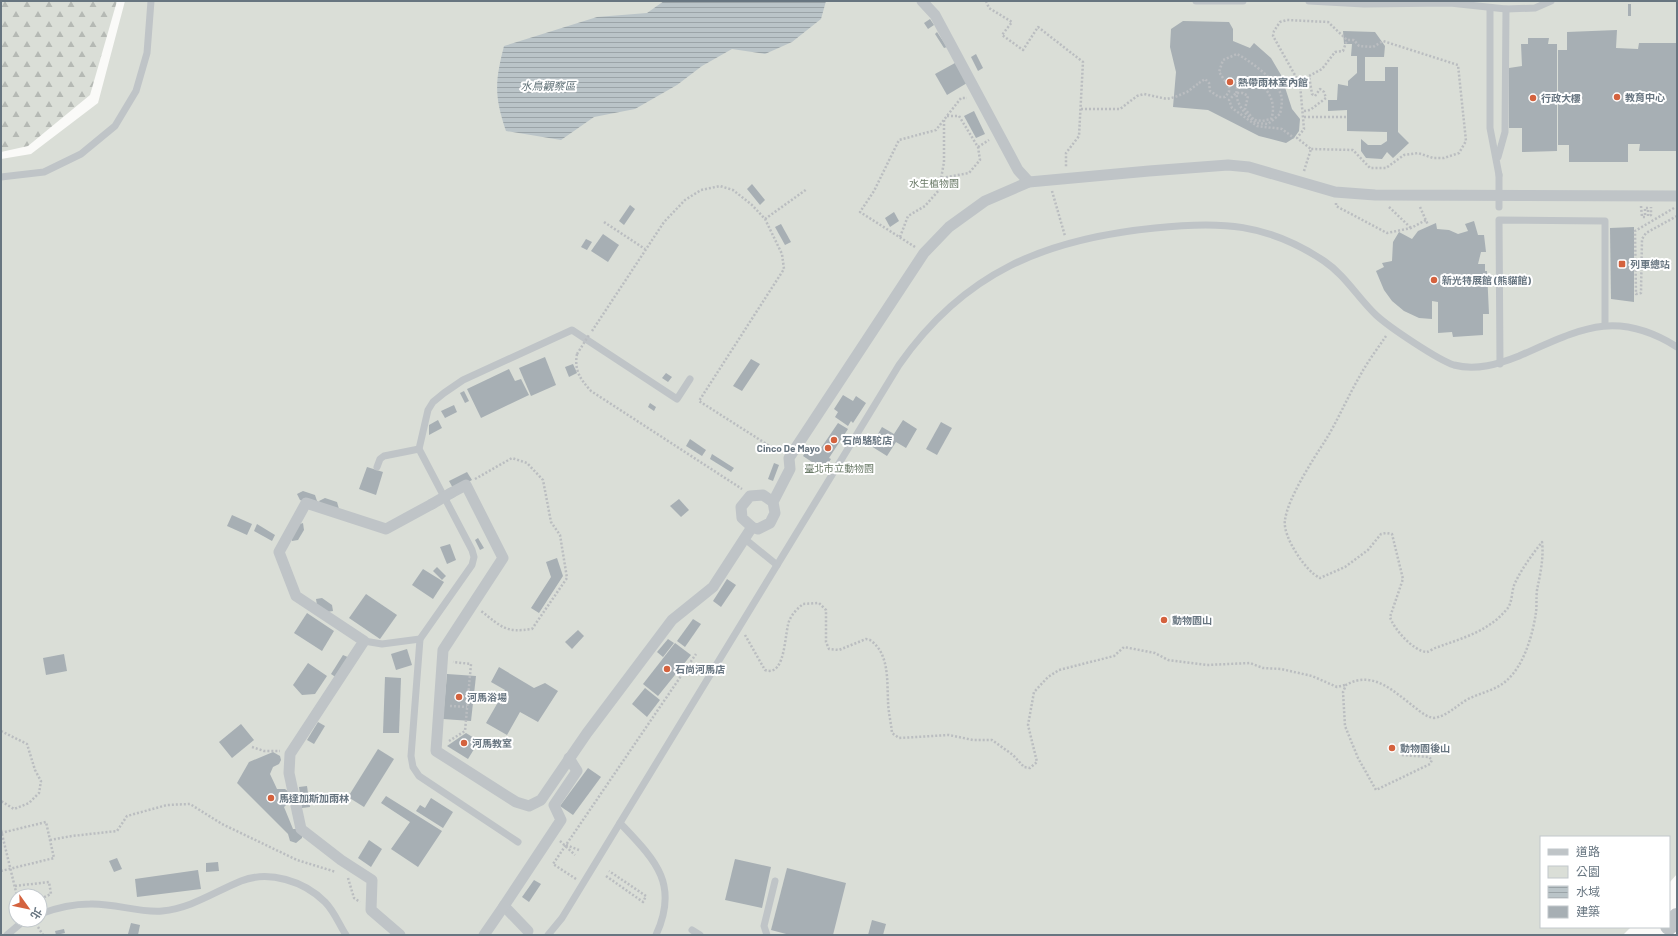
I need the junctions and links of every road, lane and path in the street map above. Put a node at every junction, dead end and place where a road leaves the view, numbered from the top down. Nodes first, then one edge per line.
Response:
1 (152, 1) edge
2 (922, 1) edge
3 (986, 1) edge
4 (1196, 1) edge
5 (1243, 1) edge
6 (1309, 1) edge
7 (1552, 1) edge
8 (1490, 8) junction
9 (1506, 9) junction
10 (1347, 40) junction
11 (979, 98) junction
12 (1081, 109) junction
13 (1304, 111) junction
14 (947, 116) junction
15 (1347, 117) dead end
16 (1304, 118) junction
17 (944, 119) junction
18 (1294, 138) dead end
19 (1310, 149) junction
20 (1497, 159) junction
21 (1, 177) edge
22 (942, 178) junction
23 (1066, 179) junction
24 (1029, 182) junction
25 (1300, 183) junction
26 (807, 189) dead end
27 (1335, 192) junction
28 (1054, 195) dead end
29 (1375, 195) junction
30 (1641, 196) junction
31 (1677, 196) edge
32 (1657, 207) dead end
33 (1663, 208) dead end
34 (1677, 216) edge
35 (766, 219) junction
36 (1500, 220) junction
37 (604, 222) dead end
38 (1428, 225) dead end
39 (1411, 228) junction
40 (900, 237) junction
41 (1066, 243) junction
42 (645, 249) junction
43 (924, 253) junction
44 (1605, 325) junction
45 (1392, 327) junction
46 (1677, 347) edge
47 (1500, 364) junction
48 (690, 379) dead end
49 (419, 449) junction
50 (789, 458) junction
51 (377, 467) dead end
52 (466, 485) junction
53 (750, 496) junction
54 (773, 502) junction
55 (752, 527) junction
56 (745, 539) junction
57 (777, 565) junction
58 (472, 605) junction
59 (740, 626) junction
60 (420, 639) junction
61 (364, 641) junction
62 (696, 654) dead end
63 (442, 661) junction
64 (1346, 685) junction
65 (439, 705) junction
66 (467, 707) junction
67 (1, 731) edge
68 (252, 748) dead end
69 (436, 750) junction
70 (290, 754) junction
71 (1401, 755) dead end
72 (569, 758) junction
73 (1, 801) edge
74 (620, 823) junction
75 (1, 832) edge
76 (551, 835) junction
77 (50, 840) junction
78 (518, 842) dead end
79 (566, 845) junction
80 (579, 850) dead end
81 (575, 856) dead end
82 (10, 868) junction
83 (1, 871) edge
84 (609, 871) dead end
85 (340, 873) dead end
86 (347, 875) dead end
87 (606, 876) dead end
88 (775, 881) dead end
89 (583, 884) junction
90 (15, 886) joint
91 (48, 895) edge
92 (504, 906) junction
93 (371, 910) junction
94 (48, 911) edge
95 (1677, 917) edge
96 (1670, 926) edge
97 (15, 928) edge
98 (692, 930) dead end
99 (528, 931) dead end
100 (7, 935) edge
101 (346, 935) edge
102 (400, 935) edge
103 (484, 935) edge
104 (548, 935) edge
105 (656, 935) edge
106 (700, 935) edge
107 (767, 935) edge

1 - 21 lane
2 - 11 street
3 - 12 path
4 - 5 lane
6 - 8 lane
7 - 9 lane
8 - 9 lane
8 - 20 lane
9 - 20 lane
10 - 13 path
10 - 13 path
10 - 19 path
11 - 14 path
11 - 24 street
12 - 18 path, bridge
12 - 23 path
13 - 16 path
14 - 17 path
14 - 22 path
15 - 16 path
16 - 19 path
17 - 22 path
17 - 40 path
19 - 25 path
20 - 36 lane, bridge
22 - 40 path
23 - 24 street
23 - 25 street
24 - 43 street
25 - 27 street
26 - 35 path
27 - 29 street
27 - 39 path
28 - 41 path
29 - 30 street
29 - 39 path
30 - 31 street
30 - 32 path
33 - 34 path
35 - 42 path
35 - 50 path
36 - 44 lane
36 - 47 lane
37 - 42 path
38 - 39 path
40 - 43 path
41 - 45 lane
41 - 57 lane
42 - 53 path, bridge
43 - 50 street
44 - 46 lane
44 - 47 lane
45 - 47 lane
45 - 64 path
48 - 49 lane
49 - 51 lane
49 - 60 lane
50 - 54 street
52 - 58 street
52 - 58 path
52 - 61 street, bridge
53 - 54 street
53 - 55 street
54 - 55 street
55 - 56 street
56 - 57 lane
56 - 72 street
57 - 59 lane
58 - 63 street
59 - 64 path
59 - 74 lane
60 - 61 lane
60 - 78 lane
61 - 70 street
62 - 79 path
63 - 65 street
63 - 66 path
64 - 71 path
65 - 66 path
65 - 69 street
66 - 69 path
67 - 73 path
68 - 70 path
69 - 72 street
70 - 93 street
72 - 76 street
74 - 89 lane
74 - 105 lane
75 - 77 path
75 - 82 path
76 - 79 path
76 - 92 street
77 - 82 path
77 - 85 path
79 - 80 path
79 - 81 path
79 - 89 path
82 - 83 path
82 - 90 path
84 - 87 path
86 - 93 path
88 - 107 lane
89 - 104 lane
90 - 91 path
92 - 99 street
92 - 103 street
93 - 102 street
94 - 101 lane
95 - 96 street
97 - 100 lane
98 - 106 lane

